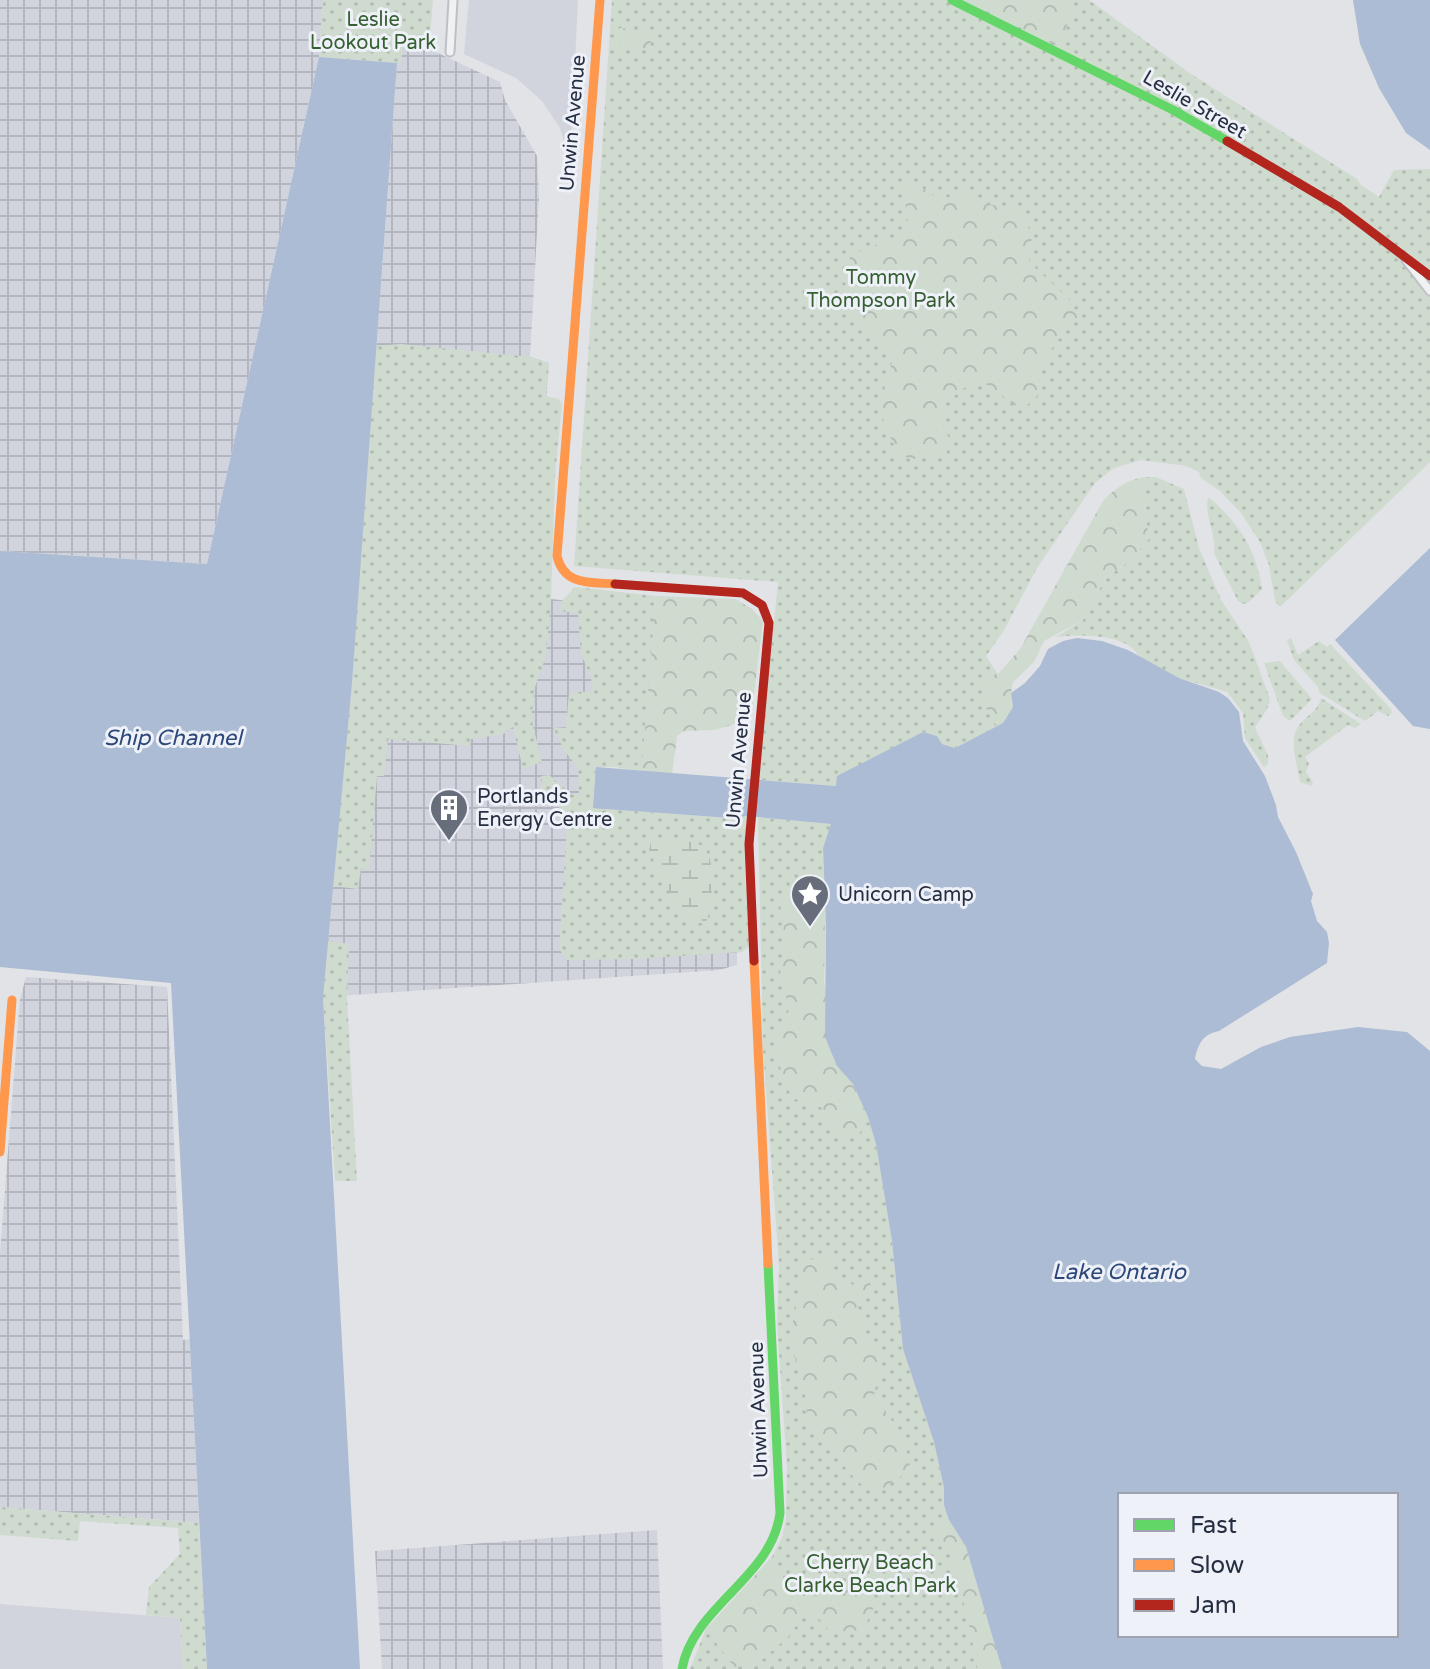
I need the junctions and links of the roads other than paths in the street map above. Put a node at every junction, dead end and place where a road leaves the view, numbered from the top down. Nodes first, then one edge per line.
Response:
1 (453, 0) edge
2 (600, 0) edge
3 (952, 0) edge
4 (450, 52) dead end
5 (1406, 260) junction
6 (1430, 276) edge
7 (1430, 291) edge
8 (12, 1000) dead end
9 (0, 1152) edge
10 (682, 1669) edge

1 - 4 street
2 - 10 street, Unwin Avenue
3 - 5 street, Leslie Street
5 - 6 street, Leslie Street
5 - 7 street, Leslie Street
8 - 9 street

